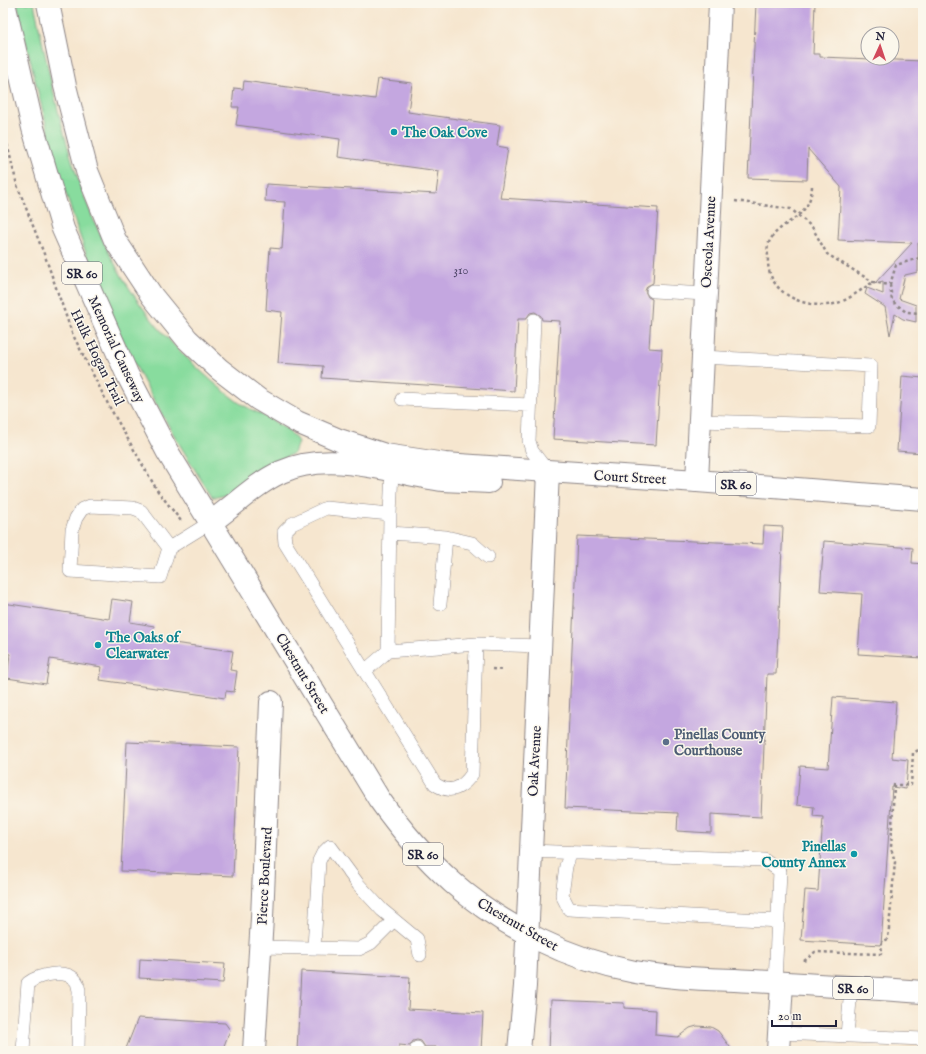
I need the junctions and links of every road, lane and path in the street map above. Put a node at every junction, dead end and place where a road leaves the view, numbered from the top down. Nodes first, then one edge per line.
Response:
1 (4, 3) edge
2 (48, 3) edge
3 (720, 3) edge
4 (3, 127) edge
5 (812, 186) dead end
6 (735, 201) dead end
7 (798, 215) junction
8 (923, 257) edge
9 (873, 282) junction
10 (890, 285) junction
11 (653, 291) dead end
12 (705, 294) junction
13 (923, 313) edge
14 (534, 320) dead end
15 (702, 357) junction
16 (402, 399) dead end
17 (530, 405) junction
18 (699, 421) junction
19 (392, 471) junction
20 (548, 472) junction
21 (697, 480) junction
22 (923, 499) edge
23 (390, 514) junction
24 (211, 522) junction
25 (390, 533) junction
26 (192, 534) junction
27 (446, 537) junction
28 (169, 548) junction
29 (488, 557) dead end
30 (440, 604) dead end
31 (476, 644) junction
32 (540, 646) junction
33 (388, 651) junction
34 (366, 670) junction
35 (271, 702) dead end
36 (923, 735) edge
37 (530, 851) junction
38 (571, 852) junction
39 (394, 920) junction
40 (778, 920) junction
41 (526, 932) junction
42 (260, 947) junction
43 (314, 948) junction
44 (420, 955) dead end
45 (799, 961) dead end
46 (779, 983) junction
47 (851, 988) junction
48 (923, 992) edge
49 (847, 1036) junction
50 (923, 1039) edge
51 (779, 1042) edge
52 (23, 1051) edge
53 (78, 1051) edge
54 (254, 1051) edge
55 (518, 1051) edge

1 - 24 main road, Memorial Causeway / SR 60
2 - 20 main road, Court Street / SR 60
3 - 12 main road, Osceola Avenue
4 - 26 path, Hulk Hogan Trail
5 - 7 path
6 - 7 path
7 - 9 path
7 - 9 path
8 - 10 path
9 - 10 path
10 - 13 path
11 - 12 lane
12 - 15 main road, Osceola Avenue
14 - 17 lane
15 - 18 main road, Osceola Avenue
15 - 18 lane
16 - 17 lane
17 - 20 lane
18 - 21 main road, Osceola Avenue
19 - 20 main road
19 - 23 lane
19 - 24 main road
20 - 21 main road, Court Street / SR 60
20 - 32 main road, Oak Avenue
21 - 22 main road, Court Street / SR 60
23 - 25 lane
23 - 34 lane
24 - 26 lane
24 - 41 main road, Chestnut Street / SR 60
25 - 27 lane
25 - 33 lane
26 - 28 lane
27 - 29 lane
27 - 30 lane
28 - 28 lane
31 - 32 lane
31 - 33 lane
31 - 34 lane
32 - 37 main road, Oak Avenue
33 - 34 lane
35 - 42 main road, Pierce Boulevard
36 - 45 path
37 - 38 lane
37 - 41 main road, Oak Avenue
38 - 40 lane
38 - 40 lane
39 - 43 lane
39 - 43 lane
39 - 44 lane
40 - 46 lane
41 - 46 main road, Chestnut Street / SR 60
41 - 55 main road, Oak Avenue
42 - 43 lane
42 - 54 main road, Pierce Boulevard
46 - 47 main road, Chestnut Street / SR 60
46 - 51 main road
47 - 48 main road, Chestnut Street / SR 60
47 - 49 lane
49 - 50 lane
49 - 51 lane
52 - 53 lane

